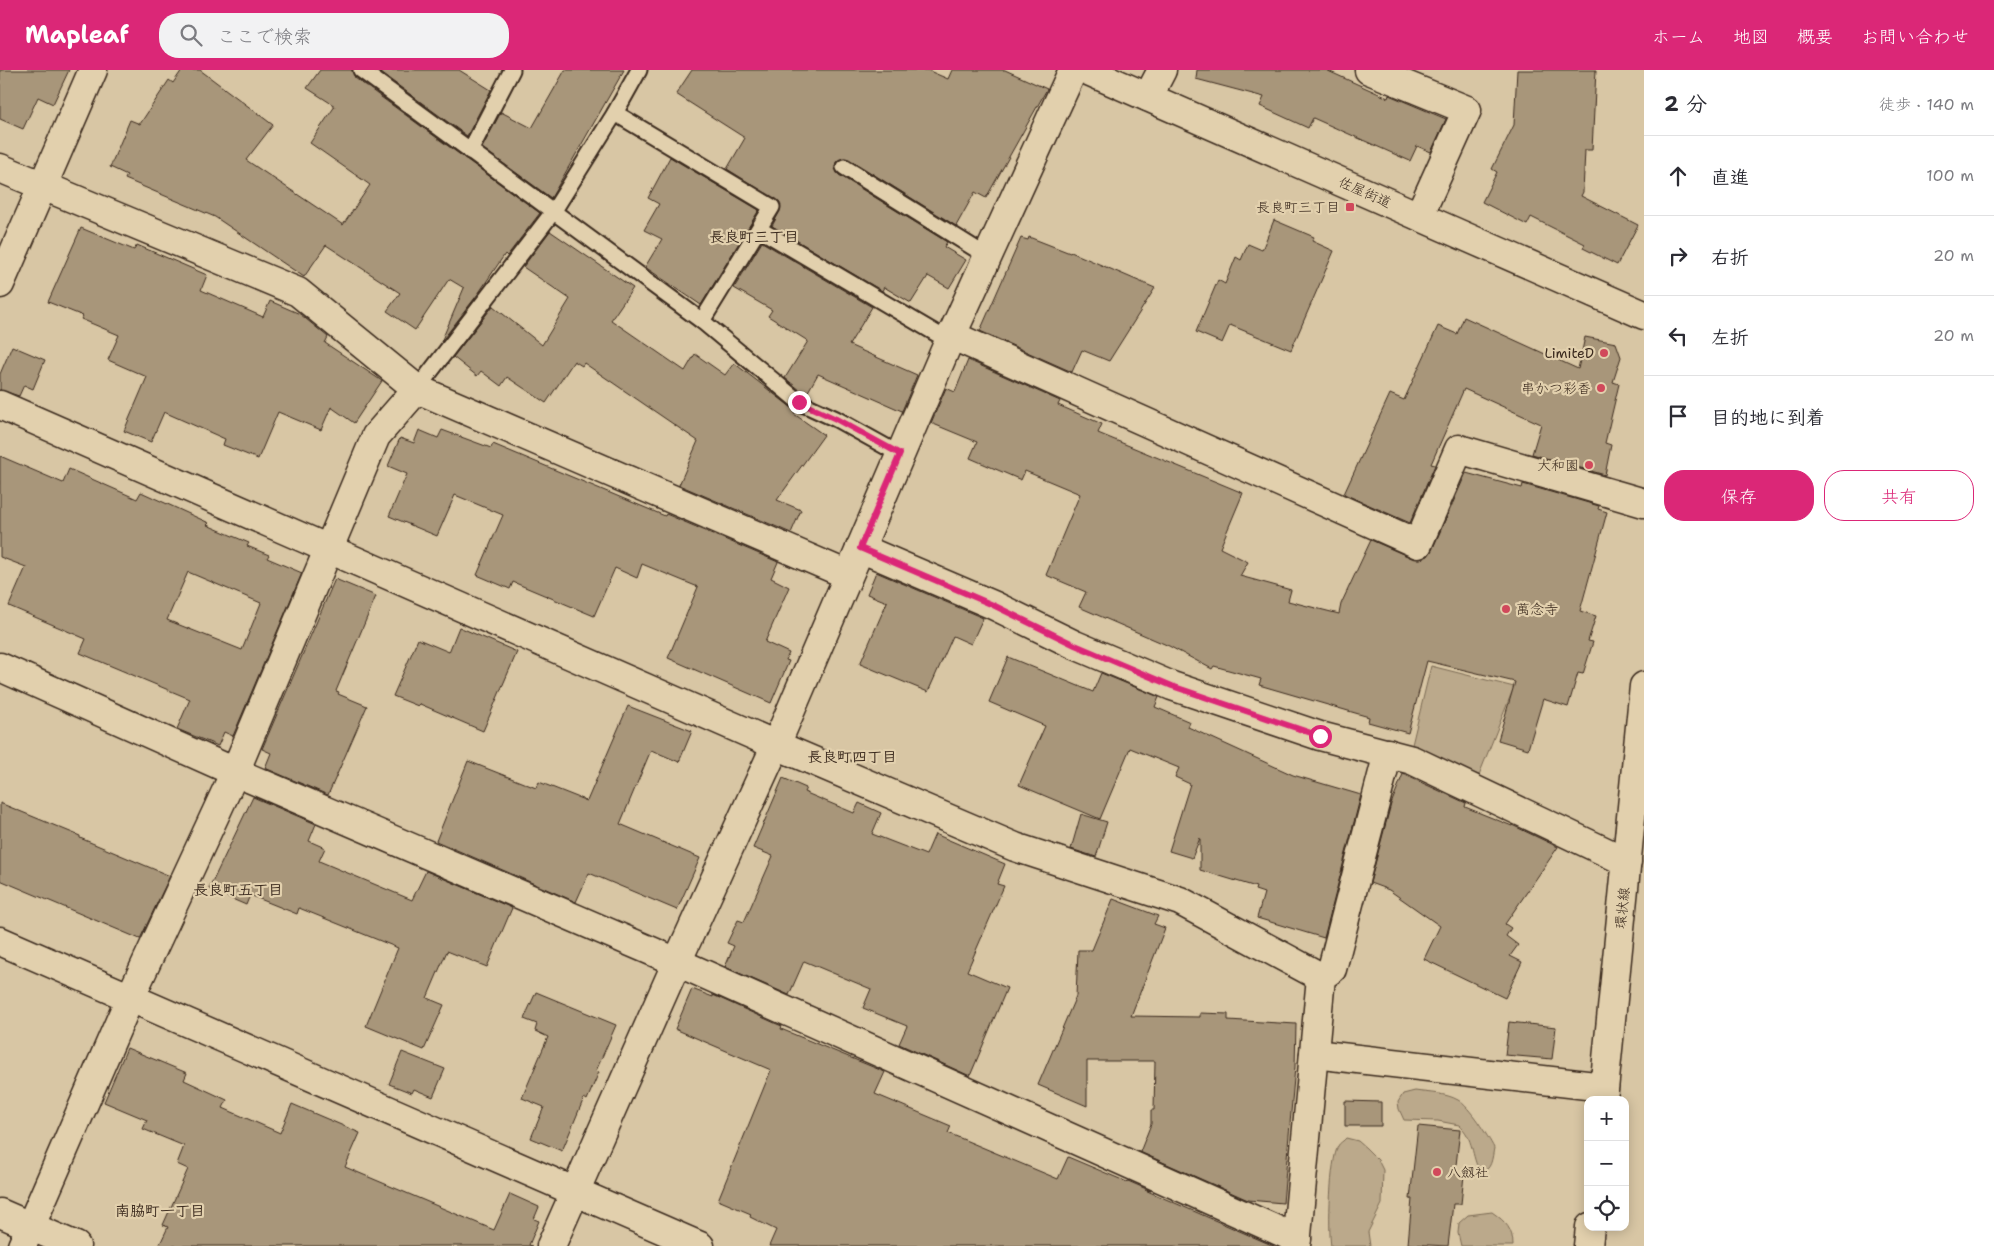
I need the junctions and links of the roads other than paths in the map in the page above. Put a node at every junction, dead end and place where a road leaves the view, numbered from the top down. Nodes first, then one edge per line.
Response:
1 (93, 70) edge
2 (361, 70) edge
3 (512, 70) edge
4 (639, 70) edge
5 (1073, 70) edge
6 (1086, 70) edge
7 (1162, 70) edge
8 (1369, 70) edge
9 (1148, 97) junction
10 (615, 113) junction
11 (470, 151) junction
12 (844, 167) dead end
13 (0, 168) edge
14 (42, 186) junction
15 (553, 212) junction
16 (1419, 216) junction
17 (759, 229) junction
18 (987, 256) junction
19 (0, 284) edge
20 (1644, 315) edge
21 (702, 320) junction
22 (950, 338) junction
23 (417, 389) junction
24 (0, 405) edge
25 (900, 454) junction
26 (1644, 504) edge
27 (860, 548) junction
28 (329, 549) junction
29 (848, 575) junction
30 (0, 667) edge
31 (1644, 686) edge
32 (776, 745) junction
33 (1388, 753) junction
34 (235, 772) junction
35 (1627, 862) junction
36 (0, 941) edge
37 (676, 962) junction
38 (1321, 977) junction
39 (130, 998) junction
40 (1314, 1054) junction
41 (1604, 1093) edge
42 (575, 1192) junction
43 (0, 1212) edge
44 (1590, 1231) edge
45 (26, 1236) edge
46 (1297, 1242) edge
47 (76, 1246) edge
48 (551, 1246) edge
49 (700, 1246) edge
50 (1588, 1246) edge

1 - 14 street
2 - 11 lane
3 - 11 lane
4 - 10 lane
5 - 18 street
6 - 9 street, 佐屋街道
7 - 9 street
8 - 16 street
9 - 16 street, 佐屋街道
10 - 15 lane
10 - 17 lane
11 - 15 lane
12 - 18 lane
13 - 14 street
14 - 19 street
14 - 23 street
15 - 21 lane
15 - 23 lane
16 - 20 street, 佐屋街道
17 - 21 lane
17 - 22 lane
18 - 22 street
21 - 25 lane
22 - 25 street
22 - 26 street
23 - 28 street
23 - 29 street
24 - 28 street
25 - 27 street
27 - 29 street
27 - 33 street
28 - 32 street
28 - 34 street
29 - 32 street
30 - 34 street
31 - 35 street, 環状線
32 - 37 street
32 - 38 street
33 - 35 street
33 - 38 street
34 - 37 street
34 - 39 street
35 - 41 street, 環状線
36 - 39 street
37 - 42 street
37 - 46 street
38 - 40 street
39 - 42 street
39 - 45 street
40 - 41 street
40 - 46 street
42 - 48 street
42 - 49 street
43 - 45 street
44 - 50 street
45 - 47 street

